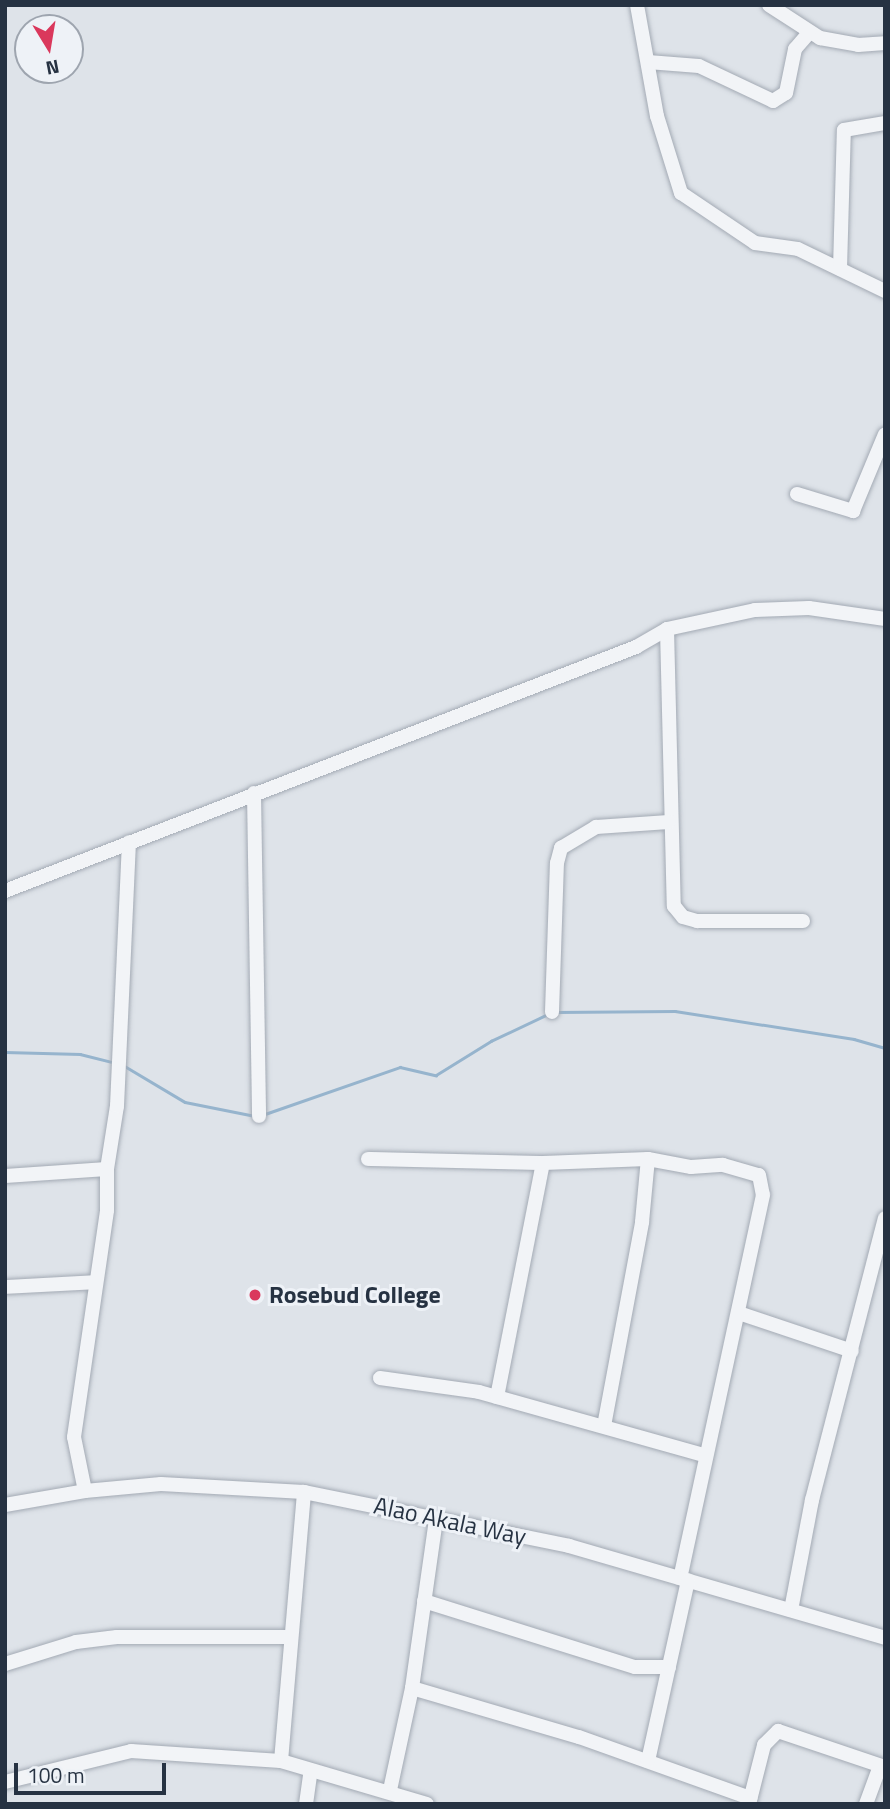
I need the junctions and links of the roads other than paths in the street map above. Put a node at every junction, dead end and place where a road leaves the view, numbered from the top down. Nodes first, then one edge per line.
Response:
1 (637, 5) edge
2 (769, 5) edge
3 (809, 33) junction
4 (885, 43) edge
5 (648, 62) junction
6 (885, 123) edge
7 (840, 268) junction
8 (885, 291) edge
9 (885, 433) edge
10 (797, 494) dead end
11 (885, 619) edge
12 (667, 629) junction
13 (254, 793) junction
14 (669, 821) junction
15 (129, 842) junction
16 (5, 891) edge
17 (803, 922) dead end
18 (552, 1012) dead end
19 (259, 1116) dead end
20 (368, 1159) dead end
21 (648, 1159) junction
22 (542, 1163) junction
23 (107, 1169) junction
24 (5, 1176) edge
25 (885, 1218) edge
26 (96, 1282) junction
27 (5, 1287) edge
28 (739, 1313) junction
29 (852, 1351) junction
30 (380, 1378) dead end
31 (496, 1397) junction
32 (604, 1426) junction
33 (706, 1456) junction
34 (85, 1491) junction
35 (304, 1492) junction
36 (5, 1505) edge
37 (436, 1520) junction
38 (684, 1579) junction
39 (424, 1601) junction
40 (791, 1611) junction
41 (288, 1637) junction
42 (885, 1638) edge
43 (5, 1664) edge
44 (669, 1667) junction
45 (412, 1689) junction
46 (281, 1761) junction
47 (648, 1761) junction
48 (883, 1767) edge
49 (312, 1770) junction
50 (5, 1782) edge
51 (390, 1790) junction
52 (749, 1801) edge
53 (306, 1804) edge
54 (427, 1804) edge
55 (866, 1804) edge

1 - 5 street
2 - 3 street
3 - 4 street
3 - 5 street
5 - 7 street
6 - 7 street
7 - 8 street
9 - 10 street
11 - 12 street
12 - 13 street
12 - 14 street
13 - 15 street
13 - 19 street
14 - 17 street
14 - 18 street
15 - 16 street
15 - 23 street
20 - 22 street
21 - 22 street
21 - 28 street
21 - 32 street
22 - 31 street
23 - 24 street
23 - 26 street
25 - 29 street
26 - 27 street
26 - 34 street
28 - 29 street
28 - 33 street
29 - 40 street
30 - 31 street
31 - 32 street
32 - 33 street
33 - 38 street
34 - 35 street, Alao Akala Way
34 - 36 street, Alao Akala Way
35 - 37 street, Alao Akala Way
35 - 41 street
37 - 38 street, Alao Akala Way
37 - 39 street
38 - 40 street, Alao Akala Way
38 - 44 street
39 - 44 street
39 - 45 street
40 - 42 street, Alao Akala Way
41 - 43 street
41 - 46 street
44 - 47 street
45 - 47 street
45 - 51 street
46 - 49 street
46 - 50 street
47 - 52 street
48 - 52 street
48 - 55 street
49 - 51 street
49 - 53 street
51 - 54 street

